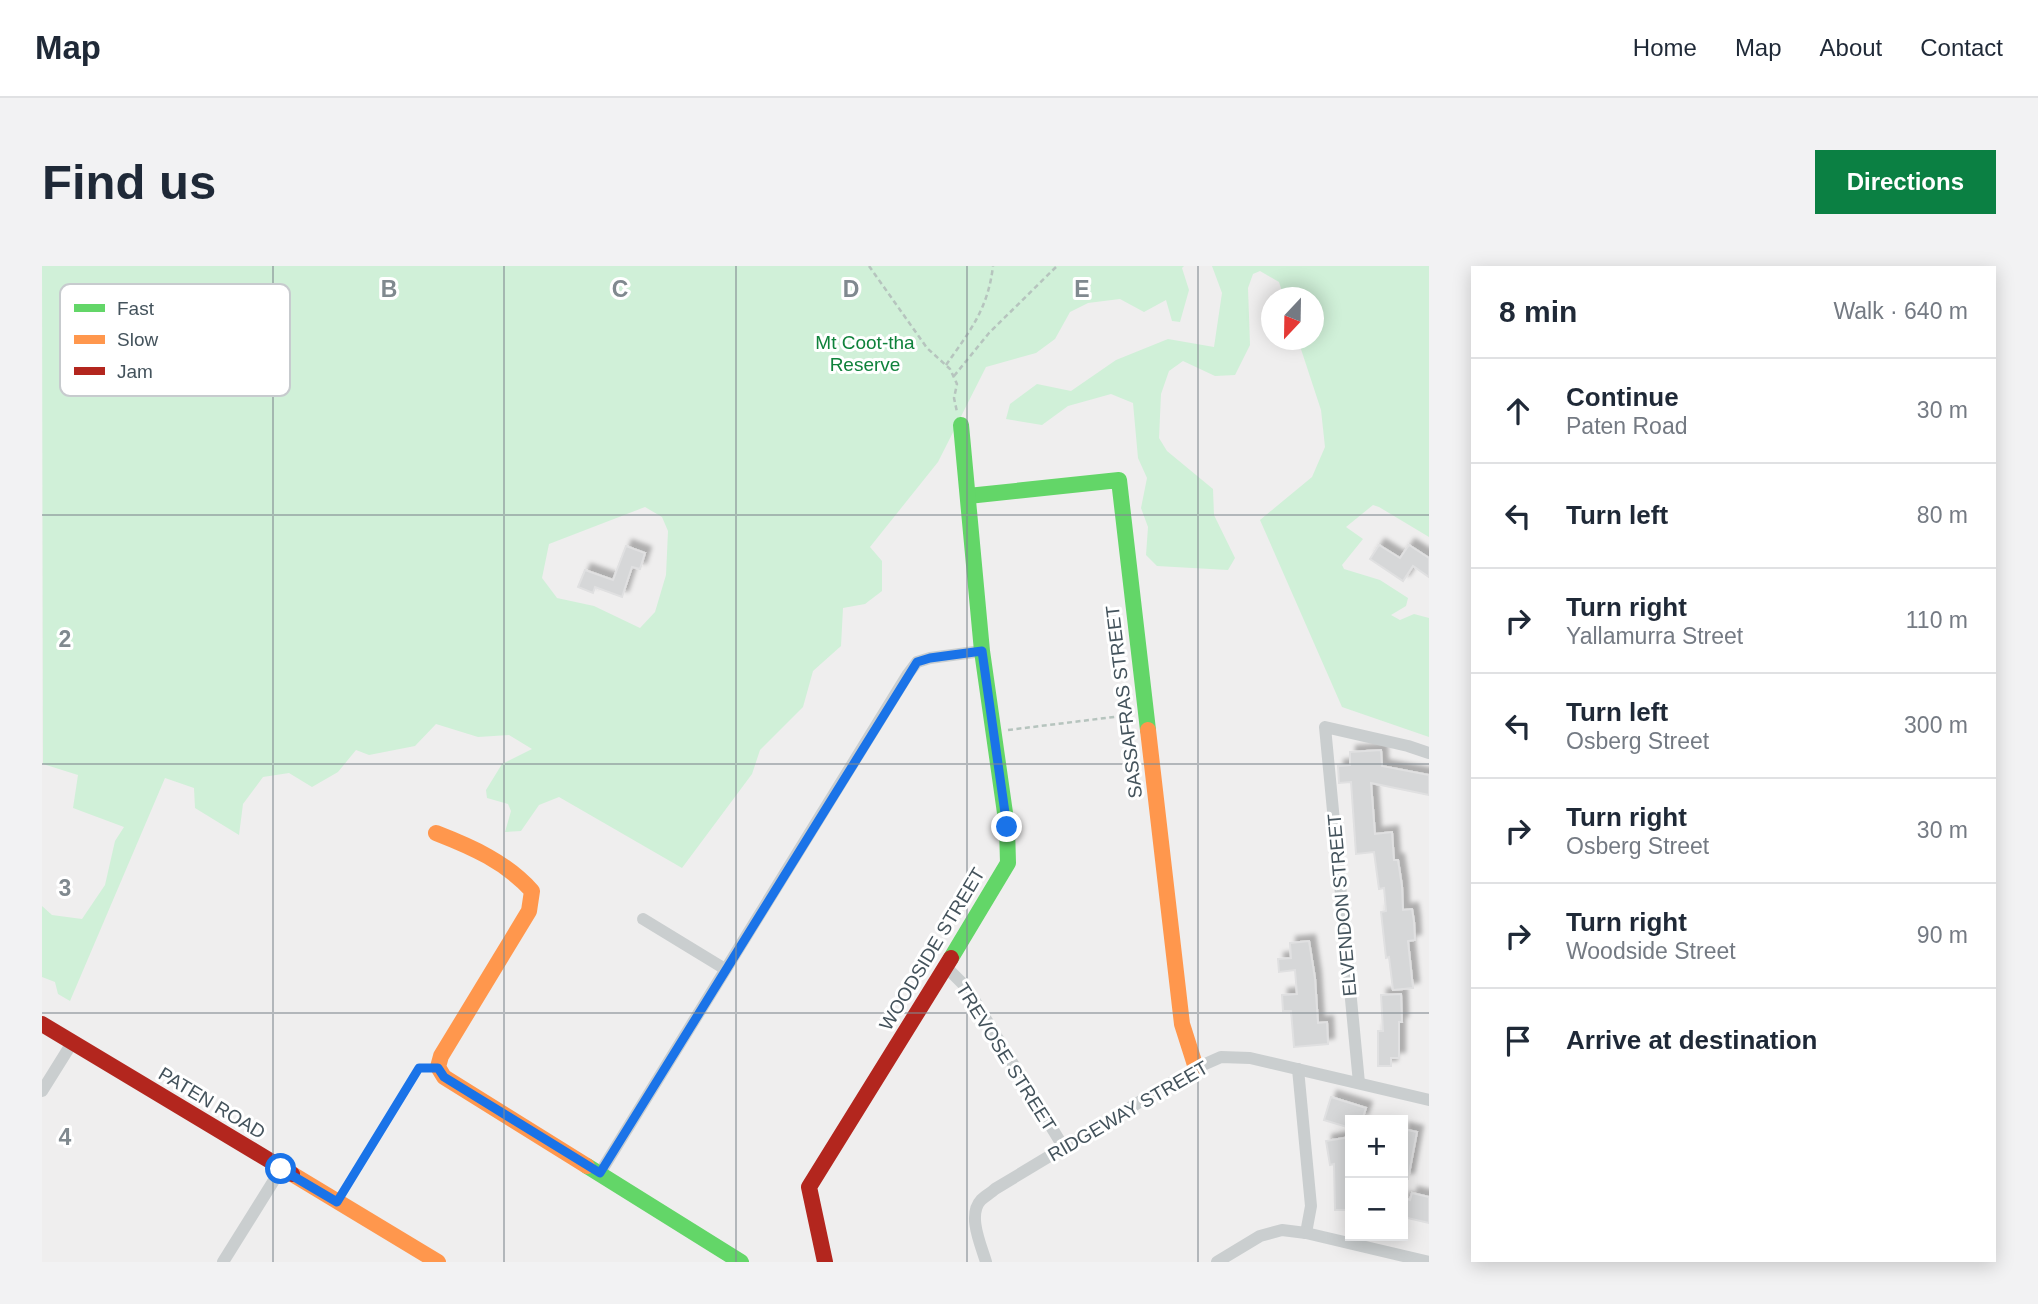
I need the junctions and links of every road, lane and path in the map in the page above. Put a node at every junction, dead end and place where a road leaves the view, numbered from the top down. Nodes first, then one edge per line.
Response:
1 (869, 266) edge
2 (993, 266) edge
3 (1056, 266) edge
4 (946, 365) junction
5 (954, 376) dead end
6 (961, 425) joint
7 (968, 496) junction
8 (982, 651) junction
9 (1146, 712) junction
10 (995, 732) junction
11 (1429, 753) edge
12 (436, 833) dead end
13 (643, 919) dead end
14 (946, 968) junction
15 (725, 969) junction
16 (42, 1024) edge
17 (72, 1043) junction
18 (438, 1068) junction
19 (1196, 1068) junction
20 (1298, 1069) junction
21 (1359, 1083) junction
22 (42, 1091) edge
23 (1429, 1100) edge
24 (1063, 1148) junction
25 (281, 1169) junction
26 (600, 1173) junction
27 (337, 1202) junction
28 (1306, 1233) junction
29 (428, 1259) edge
30 (223, 1262) edge
31 (741, 1262) edge
32 (825, 1262) edge
33 (986, 1262) edge
34 (1217, 1262) edge
35 (1429, 1262) edge

1 - 4 path
2 - 4 path
3 - 5 path
4 - 6 path
6 - 7 street, WOODSIDE STREET
7 - 8 street, WOODSIDE STREET
7 - 9 street, SASSAFRAS STREET
8 - 10 street, WOODSIDE STREET
8 - 15 street
9 - 10 path
9 - 19 street, SASSAFRAS STREET
10 - 14 street, WOODSIDE STREET
11 - 21 street, ELVENDON STREET
12 - 18 street
13 - 15 street
14 - 24 street, TREVOSE STREET
14 - 32 street, WOODSIDE STREET
15 - 26 street
16 - 17 street, PATEN ROAD
17 - 22 street
17 - 25 street, PATEN ROAD
18 - 26 street
18 - 27 path
19 - 20 street, RIDGEWAY STREET
19 - 24 street, RIDGEWAY STREET
20 - 21 street, RIDGEWAY STREET
20 - 28 street
21 - 23 street, RIDGEWAY STREET
24 - 33 street, RIDGEWAY STREET
25 - 27 street, PATEN ROAD
25 - 30 street
26 - 31 street
27 - 29 street, PATEN ROAD
28 - 34 street
28 - 35 street

